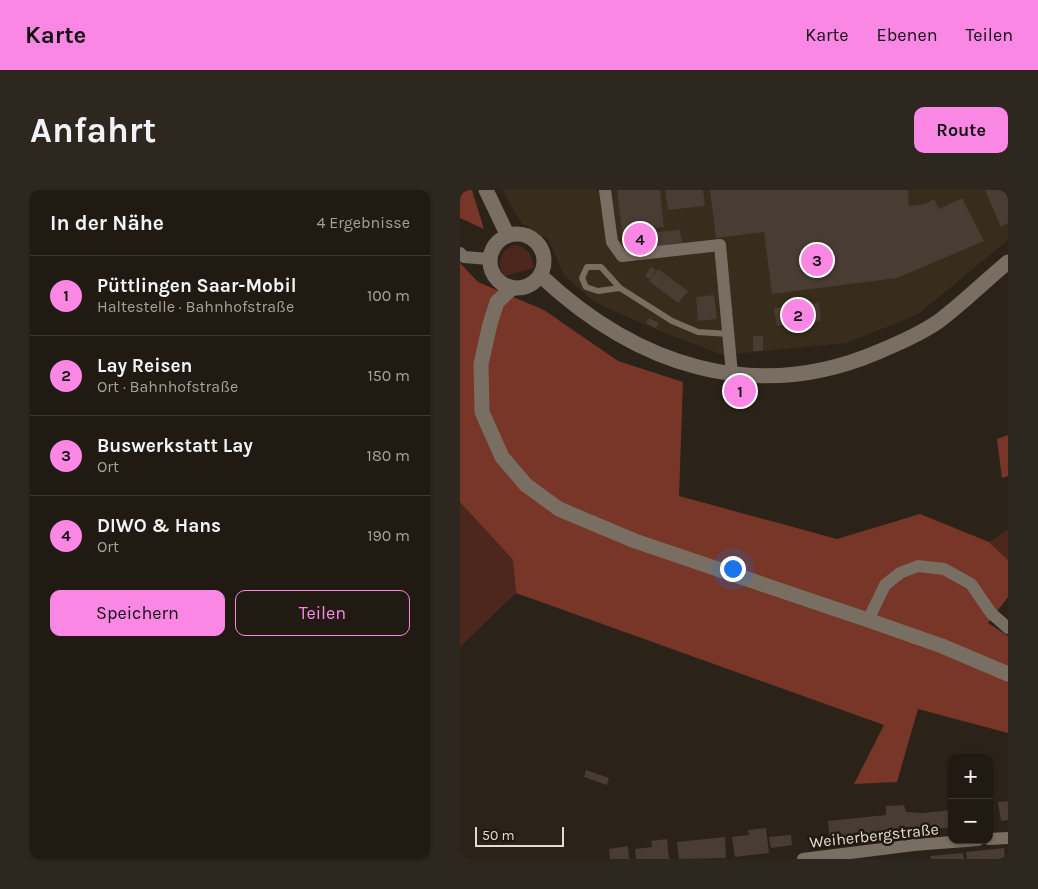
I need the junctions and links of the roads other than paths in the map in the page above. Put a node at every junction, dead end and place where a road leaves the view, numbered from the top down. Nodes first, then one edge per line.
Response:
1 (486, 190) edge
2 (605, 190) edge
3 (507, 234) junction
4 (460, 253) edge
5 (489, 259) junction
6 (1008, 262) edge
7 (541, 276) junction
8 (512, 288) junction
9 (620, 288) junction
10 (730, 334) junction
11 (732, 374) junction
12 (868, 620) junction
13 (1008, 628) edge
14 (1008, 674) edge
15 (1008, 838) edge
16 (993, 839) edge
17 (948, 842) edge
18 (803, 859) edge

1 - 3 main road
2 - 10 street
3 - 5 main road
3 - 7 main road
4 - 5 street
5 - 8 main road
6 - 11 main road
7 - 8 main road
7 - 11 main road
8 - 12 main road
9 - 9 lane
9 - 10 lane
10 - 11 street
12 - 13 street
12 - 14 main road
15 - 16 street
17 - 18 street, Weiherbergstraße

